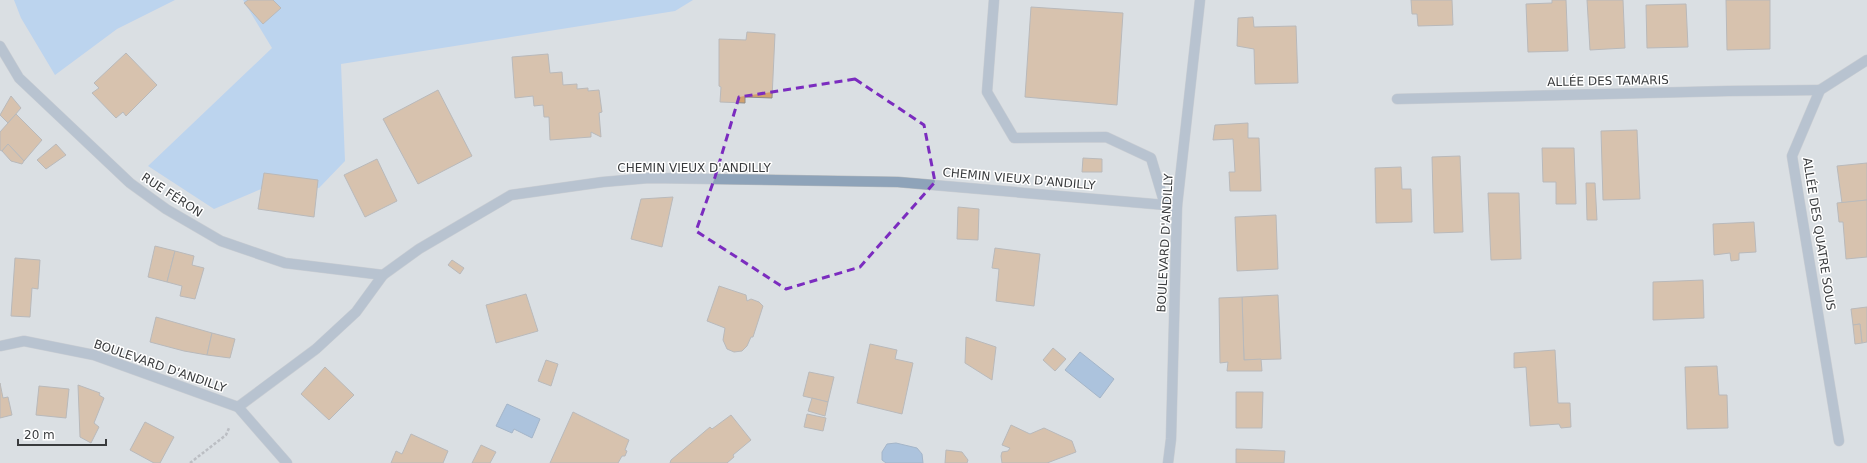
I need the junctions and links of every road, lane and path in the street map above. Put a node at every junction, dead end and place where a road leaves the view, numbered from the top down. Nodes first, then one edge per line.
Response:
1 (994, 0) edge
2 (1200, 0) edge
3 (0, 46) edge
4 (1867, 60) edge
5 (1820, 90) junction
6 (1397, 99) dead end
7 (1165, 205) junction
8 (1177, 206) junction
9 (383, 275) junction
10 (0, 346) edge
11 (238, 407) junction
12 (1839, 441) dead end
13 (190, 463) edge
14 (287, 463) edge
15 (1168, 463) edge

1 - 7 street
2 - 8 street, BOULEVARD D'ANDILLY
3 - 9 street, RUE FÉRON
4 - 5 street
5 - 6 street, ALLÉE DES TAMARIS
5 - 12 street, ALLÉE DES QUATRE SOUS
7 - 8 street, CHEMIN VIEUX D'ANDILLY
7 - 9 street, CHEMIN VIEUX D'ANDILLY
8 - 15 street, BOULEVARD D'ANDILLY
9 - 11 street, CHEMIN VIEUX D'ANDILLY
10 - 11 street, BOULEVARD D'ANDILLY
11 - 13 path
11 - 14 street, BOULEVARD D'ANDILLY

